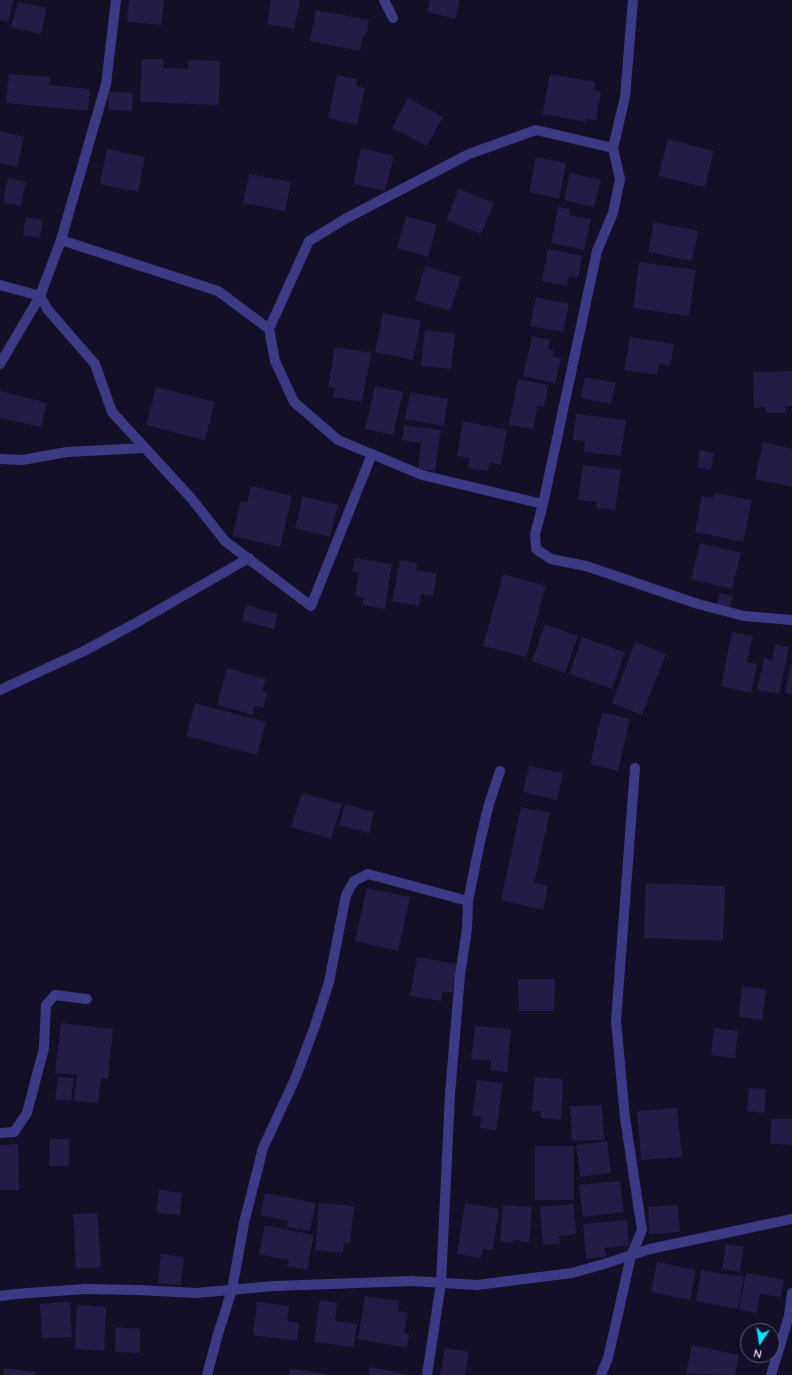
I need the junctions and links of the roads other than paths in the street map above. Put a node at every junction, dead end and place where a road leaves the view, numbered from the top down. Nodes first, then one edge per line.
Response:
1 (116, 0) edge
2 (384, 0) edge
3 (633, 0) edge
4 (393, 18) dead end
5 (612, 148) junction
6 (60, 240) junction
7 (0, 285) edge
8 (40, 296) junction
9 (269, 329) junction
10 (0, 364) edge
11 (144, 448) junction
12 (372, 454) junction
13 (0, 459) edge
14 (543, 504) junction
15 (249, 558) junction
16 (792, 620) edge
17 (0, 690) edge
18 (635, 768) dead end
19 (500, 771) dead end
20 (468, 901) junction
21 (87, 999) dead end
22 (0, 1133) edge
23 (792, 1218) edge
24 (632, 1256) junction
25 (442, 1283) junction
26 (232, 1290) junction
27 (792, 1293) edge
28 (0, 1296) edge
29 (207, 1375) edge
30 (427, 1375) edge
31 (601, 1375) edge
32 (771, 1375) edge

1 - 6 street
2 - 4 street
3 - 5 street
5 - 9 street
5 - 14 street
6 - 8 street
6 - 9 street
7 - 8 street
8 - 10 street
8 - 11 street
9 - 12 street
11 - 13 street
11 - 15 street
12 - 14 street
12 - 15 street
14 - 16 street
15 - 17 street
18 - 24 street
19 - 20 street
20 - 25 street
20 - 26 street
21 - 22 street
23 - 24 street
24 - 25 street
24 - 31 street
25 - 26 street
25 - 30 street
26 - 28 street
26 - 29 street
27 - 32 street

